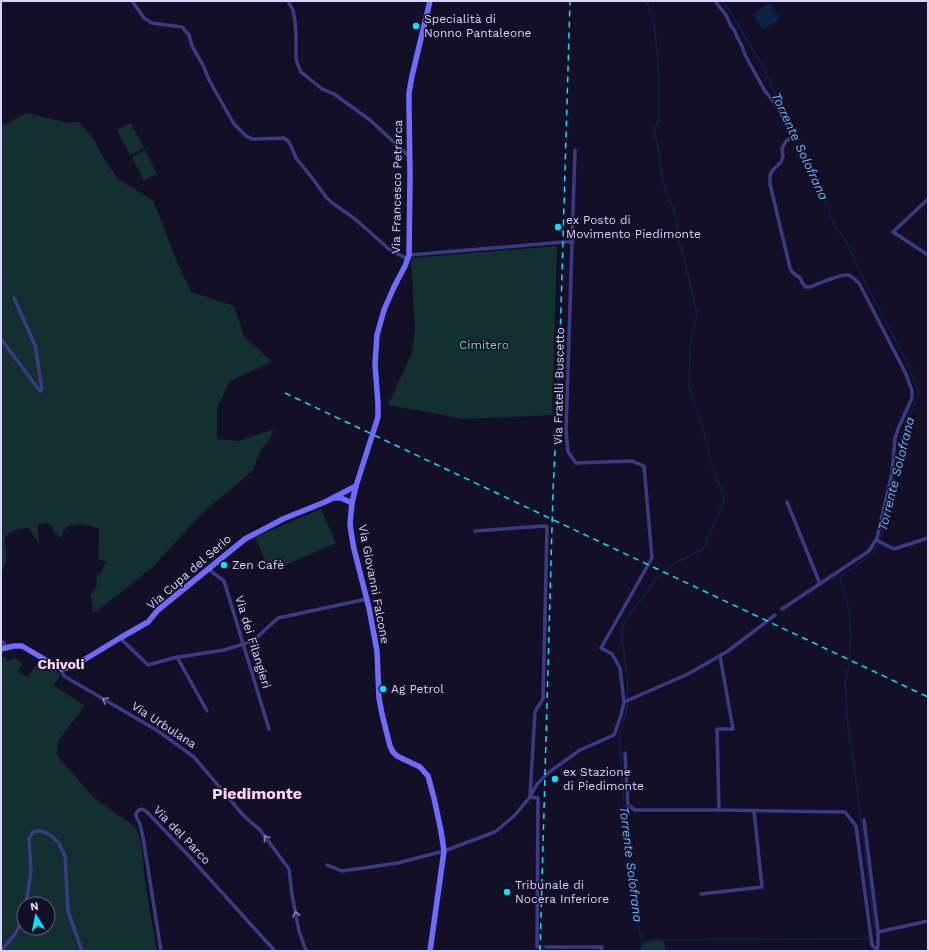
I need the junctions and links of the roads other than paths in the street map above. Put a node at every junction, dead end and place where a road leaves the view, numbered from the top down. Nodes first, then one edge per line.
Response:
1 (132, 1) edge
2 (288, 1) edge
3 (430, 1) edge
4 (715, 1) edge
5 (575, 150) dead end
6 (410, 157) junction
7 (928, 199) edge
8 (573, 242) junction
9 (928, 255) edge
10 (408, 257) junction
11 (14, 298) dead end
12 (1, 339) edge
13 (356, 486) junction
14 (334, 498) junction
15 (787, 502) dead end
16 (352, 503) junction
17 (475, 531) dead end
18 (928, 538) edge
19 (878, 541) junction
20 (207, 569) junction
21 (820, 584) junction
22 (367, 599) junction
23 (782, 609) dead end
24 (775, 615) dead end
25 (120, 638) junction
26 (1, 642) edge
27 (244, 644) junction
28 (7, 647) junction
29 (1, 649) edge
30 (720, 656) junction
31 (177, 657) junction
32 (61, 669) junction
33 (627, 701) junction
34 (207, 711) dead end
35 (269, 729) dead end
36 (625, 753) dead end
37 (530, 797) junction
38 (720, 810) junction
39 (754, 811) junction
40 (864, 820) dead end
41 (444, 851) junction
42 (327, 865) dead end
43 (701, 894) dead end
44 (27, 896) edge
45 (928, 921) edge
46 (16, 932) edge
47 (878, 932) junction
48 (2, 947) edge
49 (538, 947) dead end
50 (547, 947) dead end
51 (877, 950) edge
52 (82, 951) edge
53 (161, 951) edge
54 (275, 951) edge
55 (307, 951) edge
56 (430, 951) edge
57 (601, 951) edge

1 - 10 street
2 - 6 street
3 - 6 main road, Via Francesco Petrarca
4 - 19 street
5 - 8 street, Via Fratelli Buscetto
6 - 10 main road, Via Francesco Petrarca
7 - 9 street
8 - 10 street
8 - 33 street, Via Fratelli Buscetto
10 - 13 main road, Via Francesco Petrarca
11 - 12 street
13 - 14 main road, Via Cupa del Serio
13 - 16 main road, Via Giovanni Falcone
14 - 16 main road
14 - 20 main road, Via Cupa del Serio
15 - 21 street
16 - 22 main road, Via Giovanni Falcone
17 - 37 street
18 - 19 street
19 - 21 street
20 - 25 main road, Via Cupa del Serio
20 - 27 street, Via dei Filangieri
21 - 23 street
22 - 27 street
22 - 41 main road, Via Giovanni Falcone
24 - 30 street
25 - 31 street
25 - 32 main road, Via Cupa del Serio
26 - 28 street
27 - 31 street
27 - 35 street, Via dei Filangieri
28 - 29 main road
28 - 32 main road
30 - 33 street
30 - 38 street
31 - 34 street
55 -> 32 street, Via Urbulana
33 - 37 street, Via Fratelli Buscetto
36 - 38 street
37 - 41 street, Via Fratelli Buscetto
37 - 49 street
38 - 39 street
39 - 43 street
39 - 51 street
40 - 47 street
41 - 42 street, Via Fratelli Buscetto
41 - 56 main road, Via Giovanni Falcone
44 - 52 street
45 - 47 street
46 - 48 street
47 - 51 street
50 - 57 street
53 - 54 street, Via del Parco

